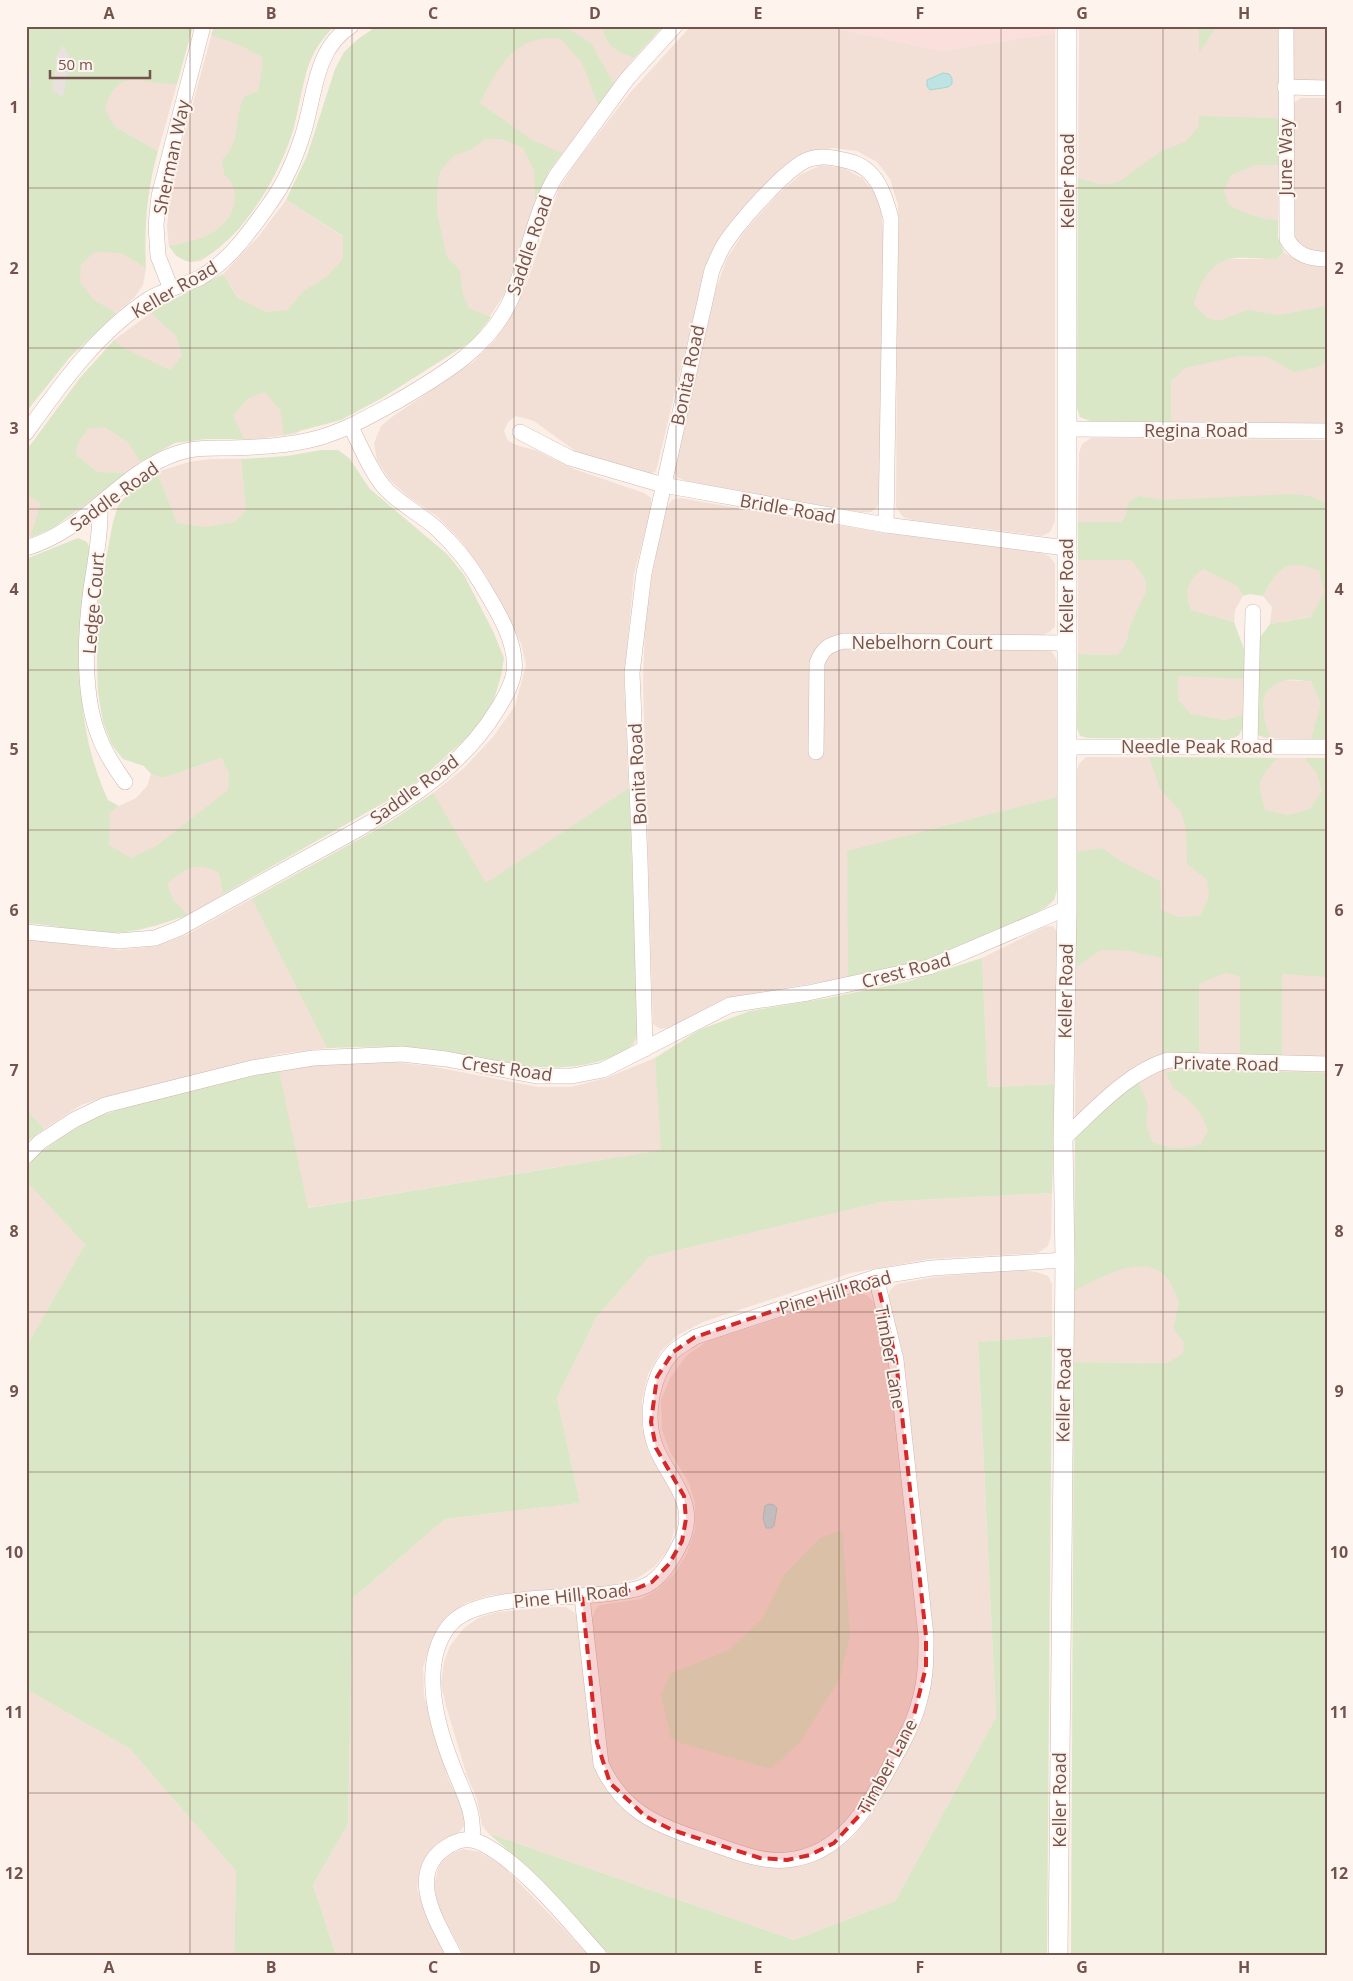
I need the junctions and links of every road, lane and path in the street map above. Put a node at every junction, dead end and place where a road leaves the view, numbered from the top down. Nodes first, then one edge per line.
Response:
1 (204, 26) edge
2 (350, 26) edge
3 (675, 26) edge
4 (1067, 26) edge
5 (1286, 26) edge
6 (1285, 87) junction
7 (1327, 88) edge
8 (1327, 259) edge
9 (171, 289) junction
10 (351, 427) junction
11 (1066, 430) junction
12 (1327, 431) edge
13 (520, 432) dead end
14 (26, 433) edge
15 (664, 485) junction
16 (100, 506) junction
17 (886, 525) junction
18 (26, 548) edge
19 (1066, 548) junction
20 (1253, 612) dead end
21 (1066, 643) junction
22 (1250, 746) junction
23 (1067, 747) junction
24 (1327, 747) edge
25 (816, 752) dead end
26 (125, 782) dead end
27 (1067, 908) junction
28 (26, 932) edge
29 (645, 1049) junction
30 (1327, 1064) edge
31 (1063, 1139) junction
32 (26, 1156) edge
33 (1065, 1260) junction
34 (876, 1277) junction
35 (582, 1598) junction
36 (472, 1838) junction
37 (454, 1955) edge
38 (599, 1955) edge
39 (1058, 1955) edge

1 - 9 street, Sherman Way
2 - 9 street, Keller Road
3 - 10 street, Saddle Road
4 - 11 street, Keller Road
5 - 6 street, June Way
6 - 7 street
6 - 8 street, June Way
9 - 14 street, Keller Road
10 - 16 street, Saddle Road
10 - 28 street, Saddle Road
11 - 12 street, Regina Road
11 - 19 street, Keller Road
13 - 15 street, Bridle Road
15 - 17 street, Bridle Road
15 - 17 street, Bonita Road
15 - 29 street, Bonita Road
16 - 18 street, Saddle Road
16 - 26 street, Ledge Court
17 - 19 street, Bridle Road
19 - 21 street, Keller Road
20 - 22 street
21 - 23 street, Keller Road
21 - 25 street, Nebelhorn Court
22 - 23 street, Needle Peak Road
22 - 24 street, Needle Peak Road
23 - 27 street, Keller Road
27 - 29 street, Crest Road
27 - 31 street, Keller Road
29 - 32 street, Crest Road
30 - 31 street, Private Road
31 - 33 street, Keller Road
33 - 34 street, Pine Hill Road
33 - 39 street, Keller Road
34 - 35 street, Pine Hill Road
34 - 35 street, Timber Lane
35 - 36 street, Pine Hill Road
36 - 37 street
36 - 38 street

